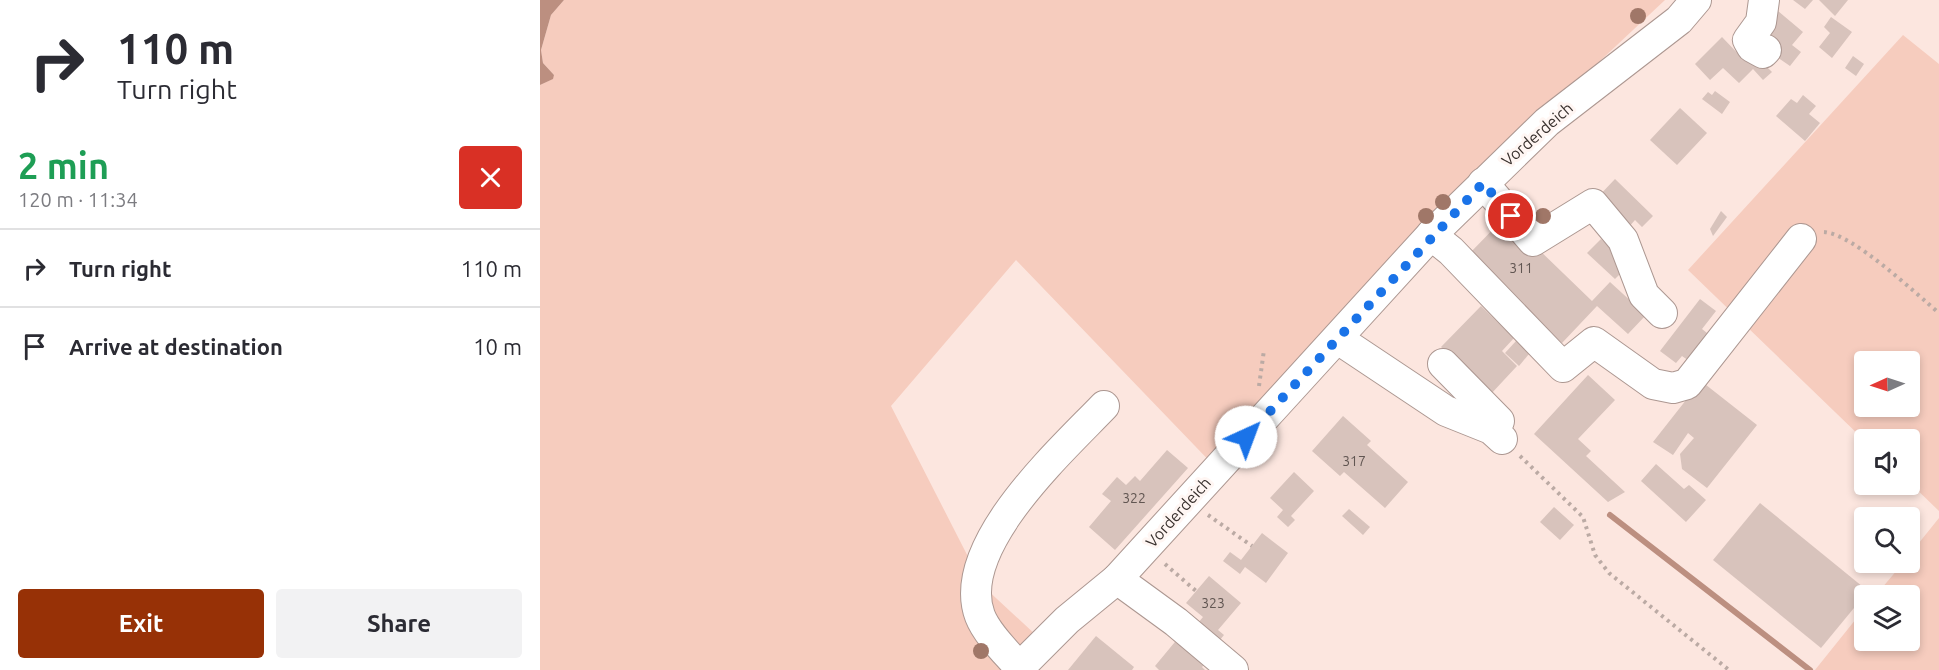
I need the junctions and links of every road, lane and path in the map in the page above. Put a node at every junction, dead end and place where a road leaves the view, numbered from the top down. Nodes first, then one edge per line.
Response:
1 (1696, 0) edge
2 (1764, 0) edge
3 (1766, 50) dead end
4 (1483, 183) junction
5 (1431, 235) junction
6 (1802, 239) joint
7 (1662, 313) dead end
8 (1939, 313) edge
9 (1338, 339) junction
10 (1443, 364) dead end
11 (1104, 406) dead end
12 (1500, 430) junction
13 (1188, 500) junction
14 (1252, 546) dead end
15 (1146, 548) junction
16 (1117, 579) junction
17 (1196, 591) dead end
18 (1018, 668) edge
19 (1233, 670) edge
20 (1729, 670) edge

1 - 4 street, Vorderdeich
2 - 3 street
4 - 5 street, Vorderdeich
4 - 7 street
5 - 6 street
5 - 9 street, Vorderdeich
6 - 8 path
9 - 12 street
9 - 13 street, Vorderdeich
10 - 12 street
11 - 18 street
12 - 20 path
13 - 14 path
13 - 15 street, Vorderdeich
15 - 16 street, Vorderdeich
15 - 17 path
16 - 18 street, Vorderdeich
16 - 19 street

